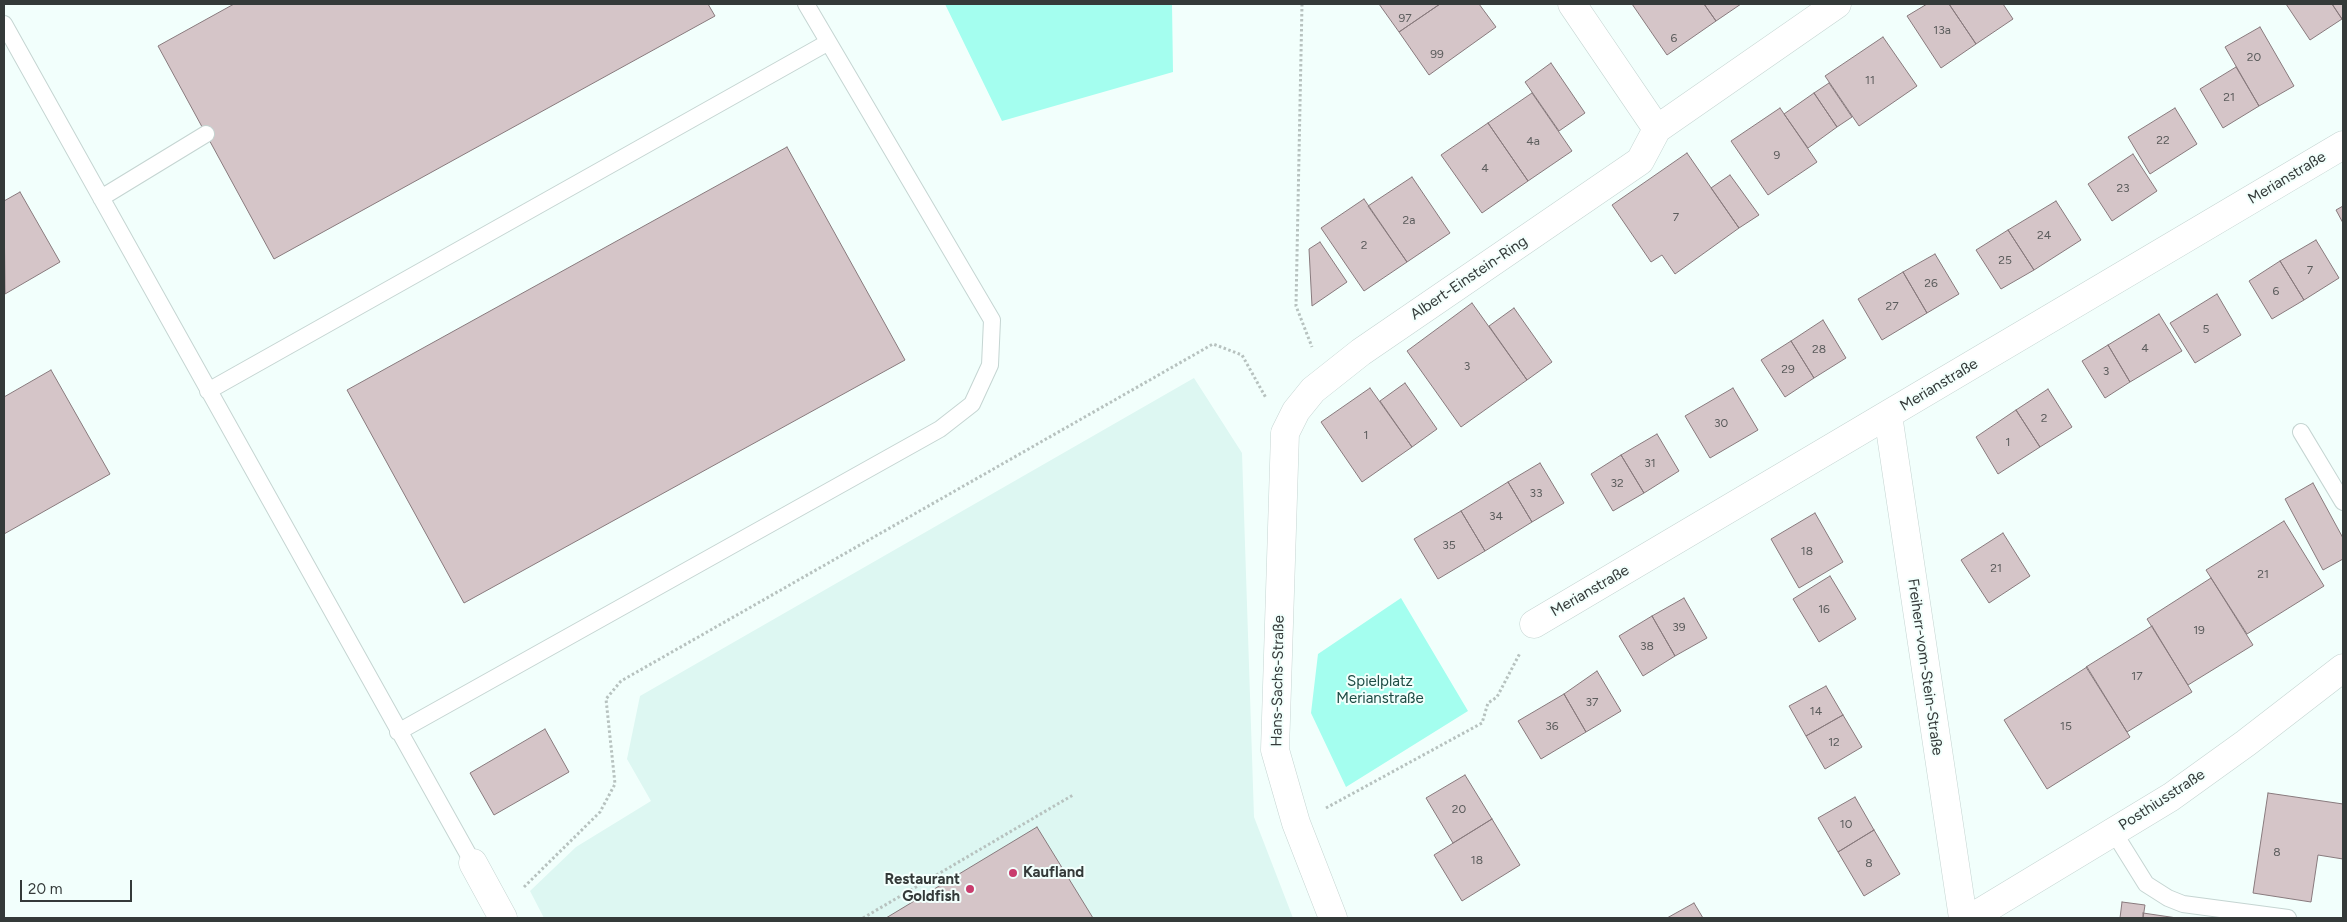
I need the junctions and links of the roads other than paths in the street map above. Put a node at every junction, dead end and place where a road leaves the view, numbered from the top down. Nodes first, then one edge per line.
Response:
1 (806, 4) edge
2 (1572, 4) edge
3 (1837, 4) edge
4 (4, 24) edge
5 (827, 43) junction
6 (1656, 129) junction
7 (206, 134) dead end
8 (2343, 145) edge
9 (100, 198) junction
10 (208, 391) junction
11 (1888, 415) junction
12 (2301, 432) dead end
13 (1285, 433) joint
14 (2343, 502) edge
15 (1534, 624) road end
16 (2343, 668) edge
17 (398, 732) junction
18 (2113, 832) junction
19 (473, 863) joint
20 (501, 915) edge
21 (1333, 918) edge
22 (1963, 918) edge
23 (1971, 918) edge
24 (2288, 918) edge

1 - 5 lane
2 - 6 street
3 - 6 street, Albert-Einstein-Ring
4 - 9 lane
5 - 10 lane
5 - 17 lane
6 - 13 street, Albert-Einstein-Ring
7 - 9 lane
8 - 11 street, Merianstraße
9 - 10 lane
10 - 17 lane
11 - 15 street, Merianstraße
11 - 22 street, Freiherr-vom-Stein-Straße
12 - 14 lane
13 - 21 street, Hans-Sachs-Straße
16 - 18 street, Posthiusstraße
17 - 19 lane
18 - 23 street, Posthiusstraße
18 - 24 lane
19 - 20 street

